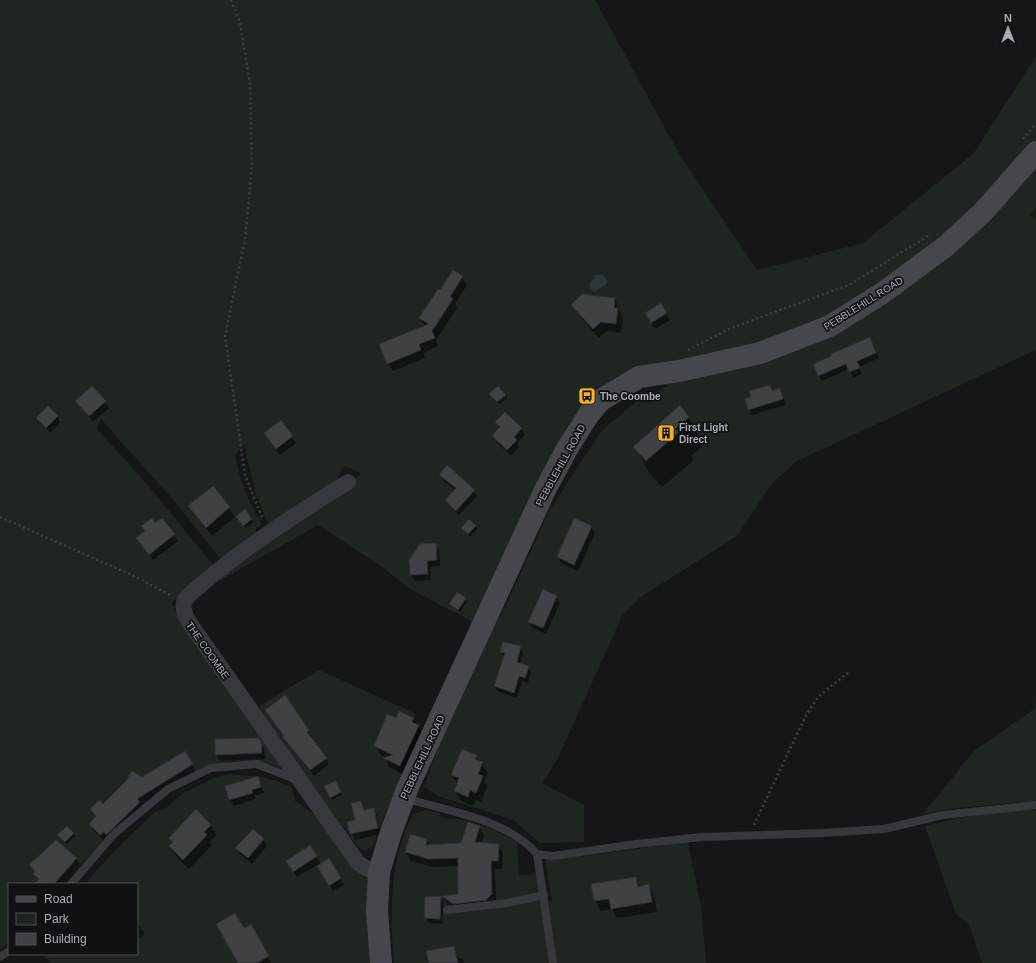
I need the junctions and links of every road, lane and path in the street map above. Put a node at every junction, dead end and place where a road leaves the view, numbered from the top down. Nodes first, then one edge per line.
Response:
1 (231, 0) edge
2 (1036, 124) edge
3 (1029, 146) edge
4 (935, 231) dead end
5 (679, 371) junction
6 (348, 482) dead end
7 (0, 517) edge
8 (268, 533) junction
9 (183, 604) junction
10 (849, 672) dead end
11 (303, 782) junction
12 (404, 798) junction
13 (1036, 805) edge
14 (749, 835) junction
15 (537, 854) junction
16 (379, 872) junction
17 (71, 883) edge
18 (544, 895) junction
19 (447, 910) dead end
20 (381, 963) edge
21 (553, 963) edge

1 - 8 path
2 - 3 path
3 - 5 main road, PEBBLEHILL ROAD
4 - 5 path
5 - 12 main road, PEBBLEHILL ROAD
6 - 8 street
7 - 9 path
8 - 9 street
9 - 11 street, THE COOMBE
10 - 14 path
11 - 16 street, THE COOMBE
11 - 17 lane
12 - 15 lane
12 - 16 main road, PEBBLEHILL ROAD
13 - 14 lane
14 - 15 lane
15 - 18 lane
16 - 20 main road, PEBBLEHILL ROAD
18 - 19 lane
18 - 21 lane

